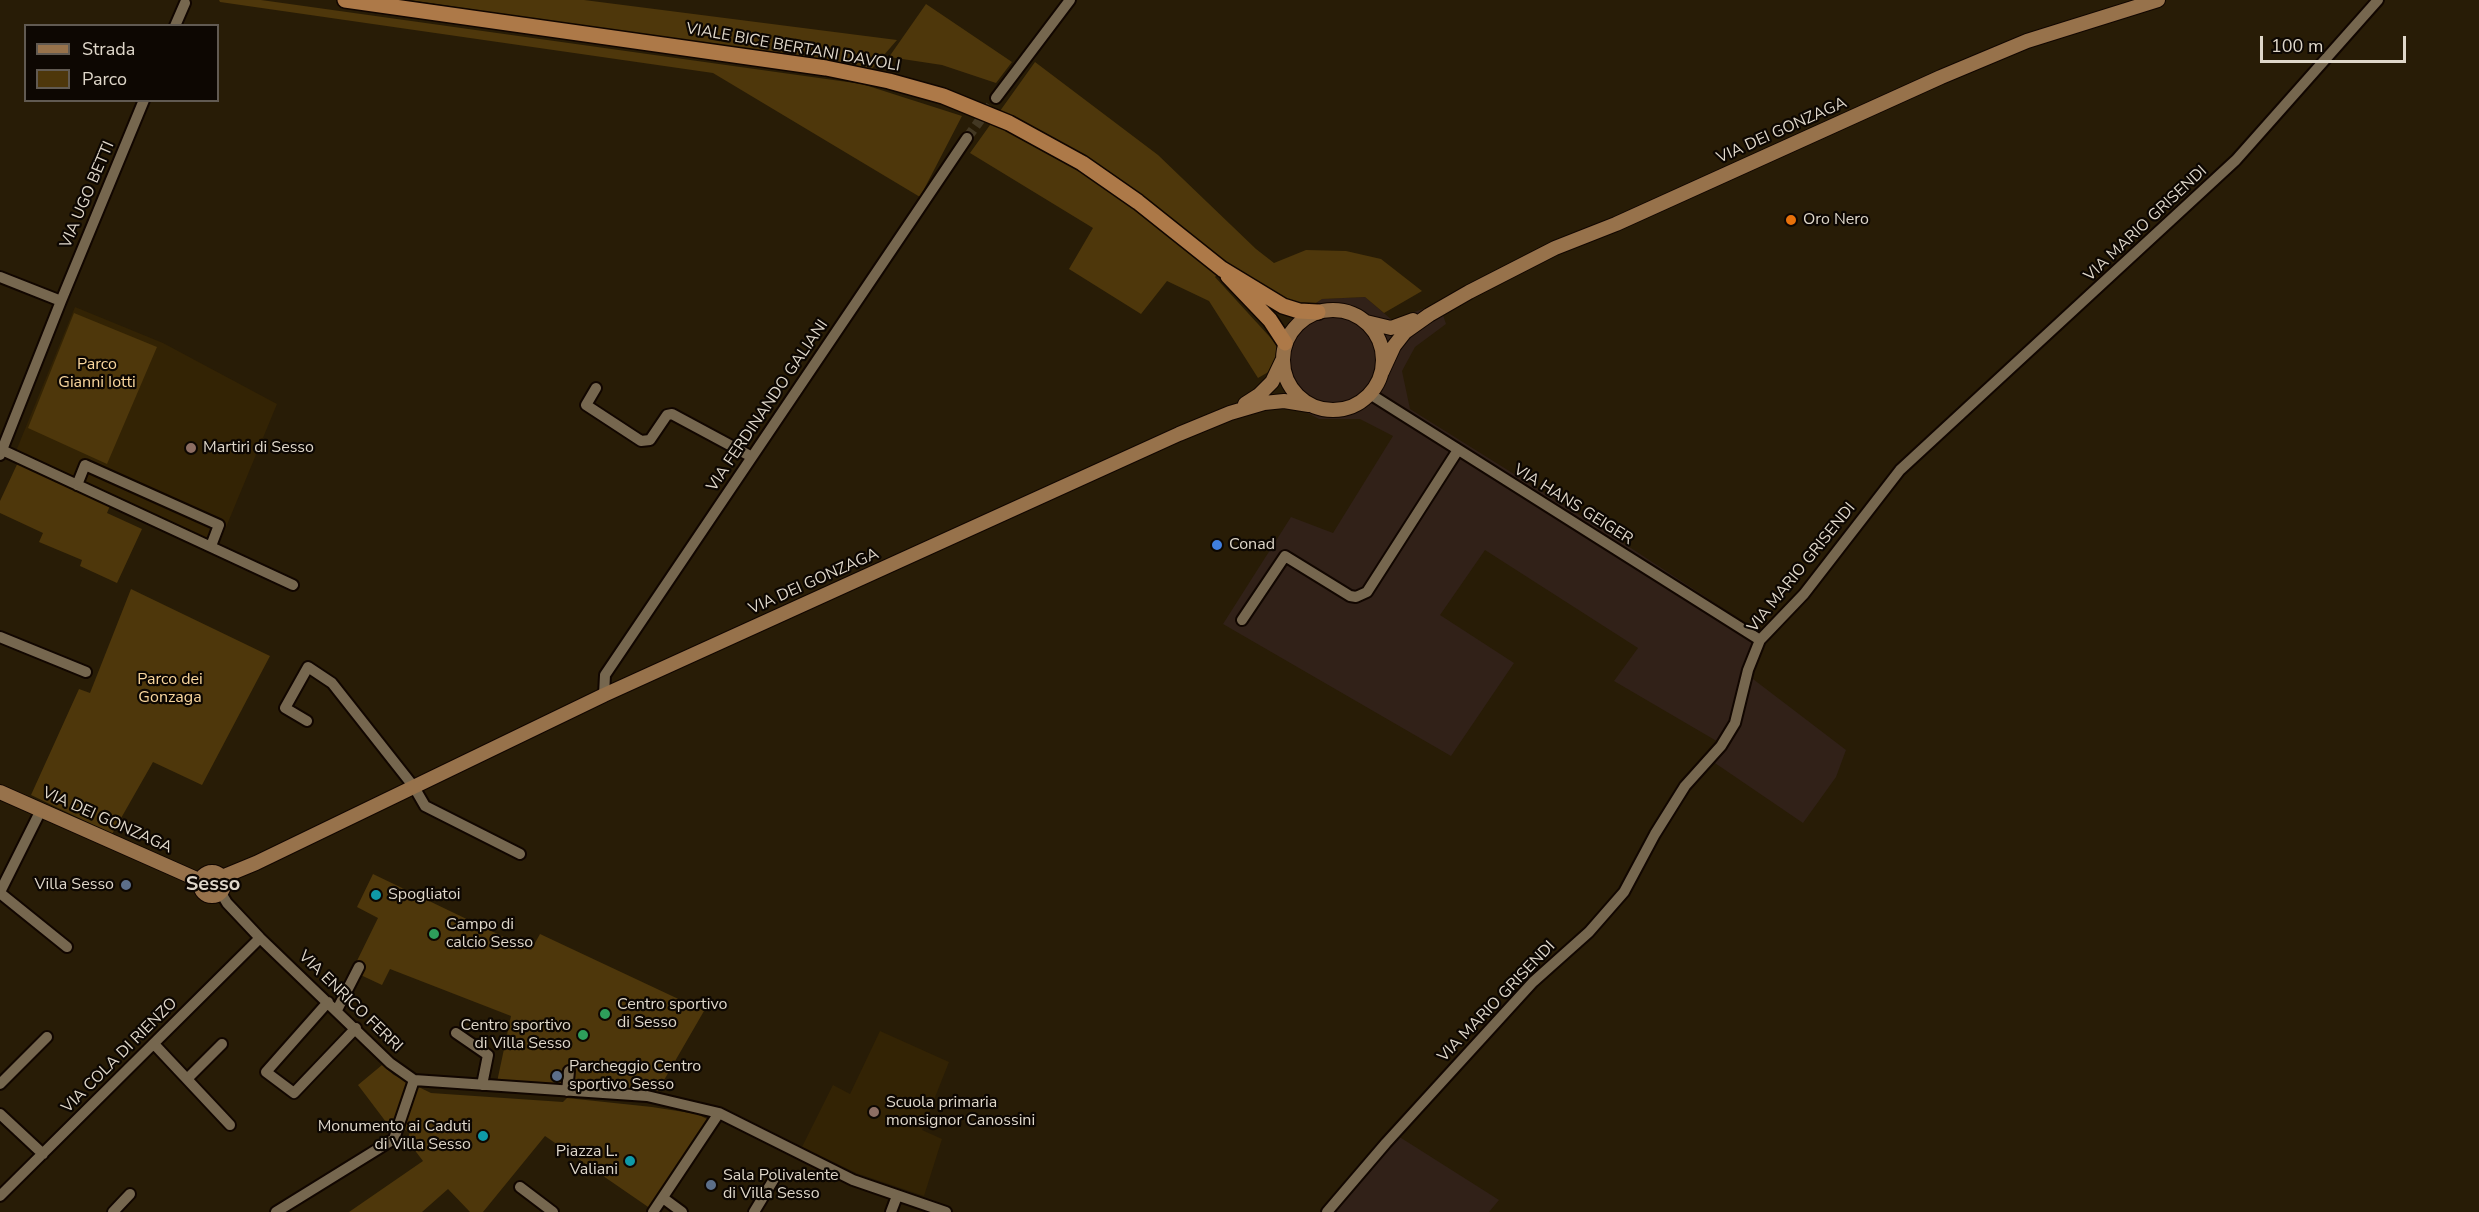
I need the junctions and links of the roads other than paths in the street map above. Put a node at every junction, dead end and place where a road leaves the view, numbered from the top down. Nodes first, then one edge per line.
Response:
1 (345, 0) edge
2 (1070, 0) edge
3 (2158, 0) edge
4 (2378, 0) edge
5 (184, 3) dead end
6 (176, 24) edge
7 (996, 98) tunnel mouth
8 (143, 102) edge
9 (967, 138) tunnel mouth
10 (1222, 269) junction
11 (0, 277) edge
12 (60, 301) junction
13 (1318, 312) junction
14 (1430, 315) junction
15 (1366, 322) junction
16 (1285, 343) junction
17 (1282, 360) junction
18 (1382, 372) junction
19 (596, 388) dead end
20 (1370, 394) junction
21 (1309, 405) junction
22 (1230, 413) junction
23 (1458, 450) junction
24 (1, 453) edge
25 (752, 458) junction
26 (77, 485) junction
27 (211, 546) junction
28 (292, 585) dead end
29 (1242, 620) dead end
30 (0, 637) edge
31 (1760, 640) junction
32 (86, 672) dead end
33 (604, 695) junction
34 (307, 721) dead end
35 (414, 787) junction
36 (0, 792) edge
37 (41, 810) junction
38 (520, 854) dead end
39 (222, 877) junction
40 (201, 881) junction
41 (0, 893) edge
42 (221, 893) junction
43 (260, 938) junction
44 (67, 947) dead end
45 (359, 967) dead end
46 (328, 1002) junction
47 (337, 1010) junction
48 (356, 1028) junction
49 (456, 1033) dead end
50 (47, 1036) dead end
51 (154, 1044) junction
52 (222, 1044) dead end
53 (568, 1071) dead end
54 (187, 1079) junction
55 (414, 1080) junction
56 (0, 1084) edge
57 (482, 1085) junction
58 (567, 1091) junction
59 (719, 1113) junction
60 (0, 1114) edge
61 (230, 1125) dead end
62 (42, 1154) junction
63 (777, 1174) dead end
64 (519, 1187) dead end
65 (130, 1194) dead end
66 (0, 1196) edge
67 (897, 1196) junction
68 (663, 1198) junction
69 (113, 1212) edge
70 (276, 1212) edge
71 (553, 1212) edge
72 (653, 1212) edge
73 (682, 1212) edge
74 (754, 1212) edge
75 (891, 1212) edge
76 (946, 1212) edge
77 (1327, 1212) edge

1 - 10 highway, VIALE BICE BERTANI DAVOLI
2 - 7 street
3 - 14 main road, VIA DEI GONZAGA
4 - 31 street, VIA MARIO GRISENDI
5 - 6 street
8 - 12 street, VIA UGO BETTI
9 - 25 street, VIA FERDINANDO GALIANI
10 - 13 highway
10 - 16 highway
11 - 12 street
12 - 24 street, VIA UGO BETTI
13 - 15 main road
13 - 16 main road
14 - 15 main road
14 - 18 main road
15 - 18 main road
16 - 17 main road
17 - 21 main road
17 - 22 main road, VIA DEI GONZAGA
18 - 20 main road
19 - 25 street
20 - 21 main road
20 - 23 street, VIA HANS GEIGER
21 - 22 main road, VIA DEI GONZAGA
22 - 33 main road, VIA DEI GONZAGA
23 - 29 street
23 - 31 street, VIA HANS GEIGER
24 - 26 street, VIA UGO BETTI
25 - 33 street, VIA FERDINANDO GALIANI
26 - 27 street, VIA UGO BETTI
26 - 27 street
27 - 28 street, VIA UGO BETTI
30 - 32 street
31 - 77 street, VIA MARIO GRISENDI
33 - 35 main road, VIA DEI GONZAGA
34 - 35 street
35 - 38 street
35 - 39 main road, VIA DEI GONZAGA
36 - 37 main road, VIA DEI GONZAGA
37 - 40 main road, VIA DEI GONZAGA
37 - 41 street
39 - 40 main road, VIA DEI GONZAGA
39 - 42 main road
40 - 42 main road, VIA DEI GONZAGA
41 - 44 street
42 - 43 street, VIA ENRICO FERRI
43 - 46 street, VIA ENRICO FERRI
43 - 51 street, VIA COLA DI RIENZO
45 - 47 street
46 - 47 street, VIA ENRICO FERRI
46 - 48 street
47 - 48 street, VIA ENRICO FERRI
48 - 55 street, VIA ENRICO FERRI
49 - 57 street
50 - 56 street
51 - 54 street
51 - 62 street, VIA COLA DI RIENZO
52 - 54 street
53 - 58 street
54 - 61 street
55 - 57 street
55 - 70 street
57 - 58 street
58 - 59 street
59 - 67 street
59 - 68 street
60 - 62 street
62 - 66 street, VIA COLA DI RIENZO
63 - 74 street
64 - 71 street
65 - 69 street
67 - 75 street
67 - 76 street
68 - 72 street
68 - 73 street

